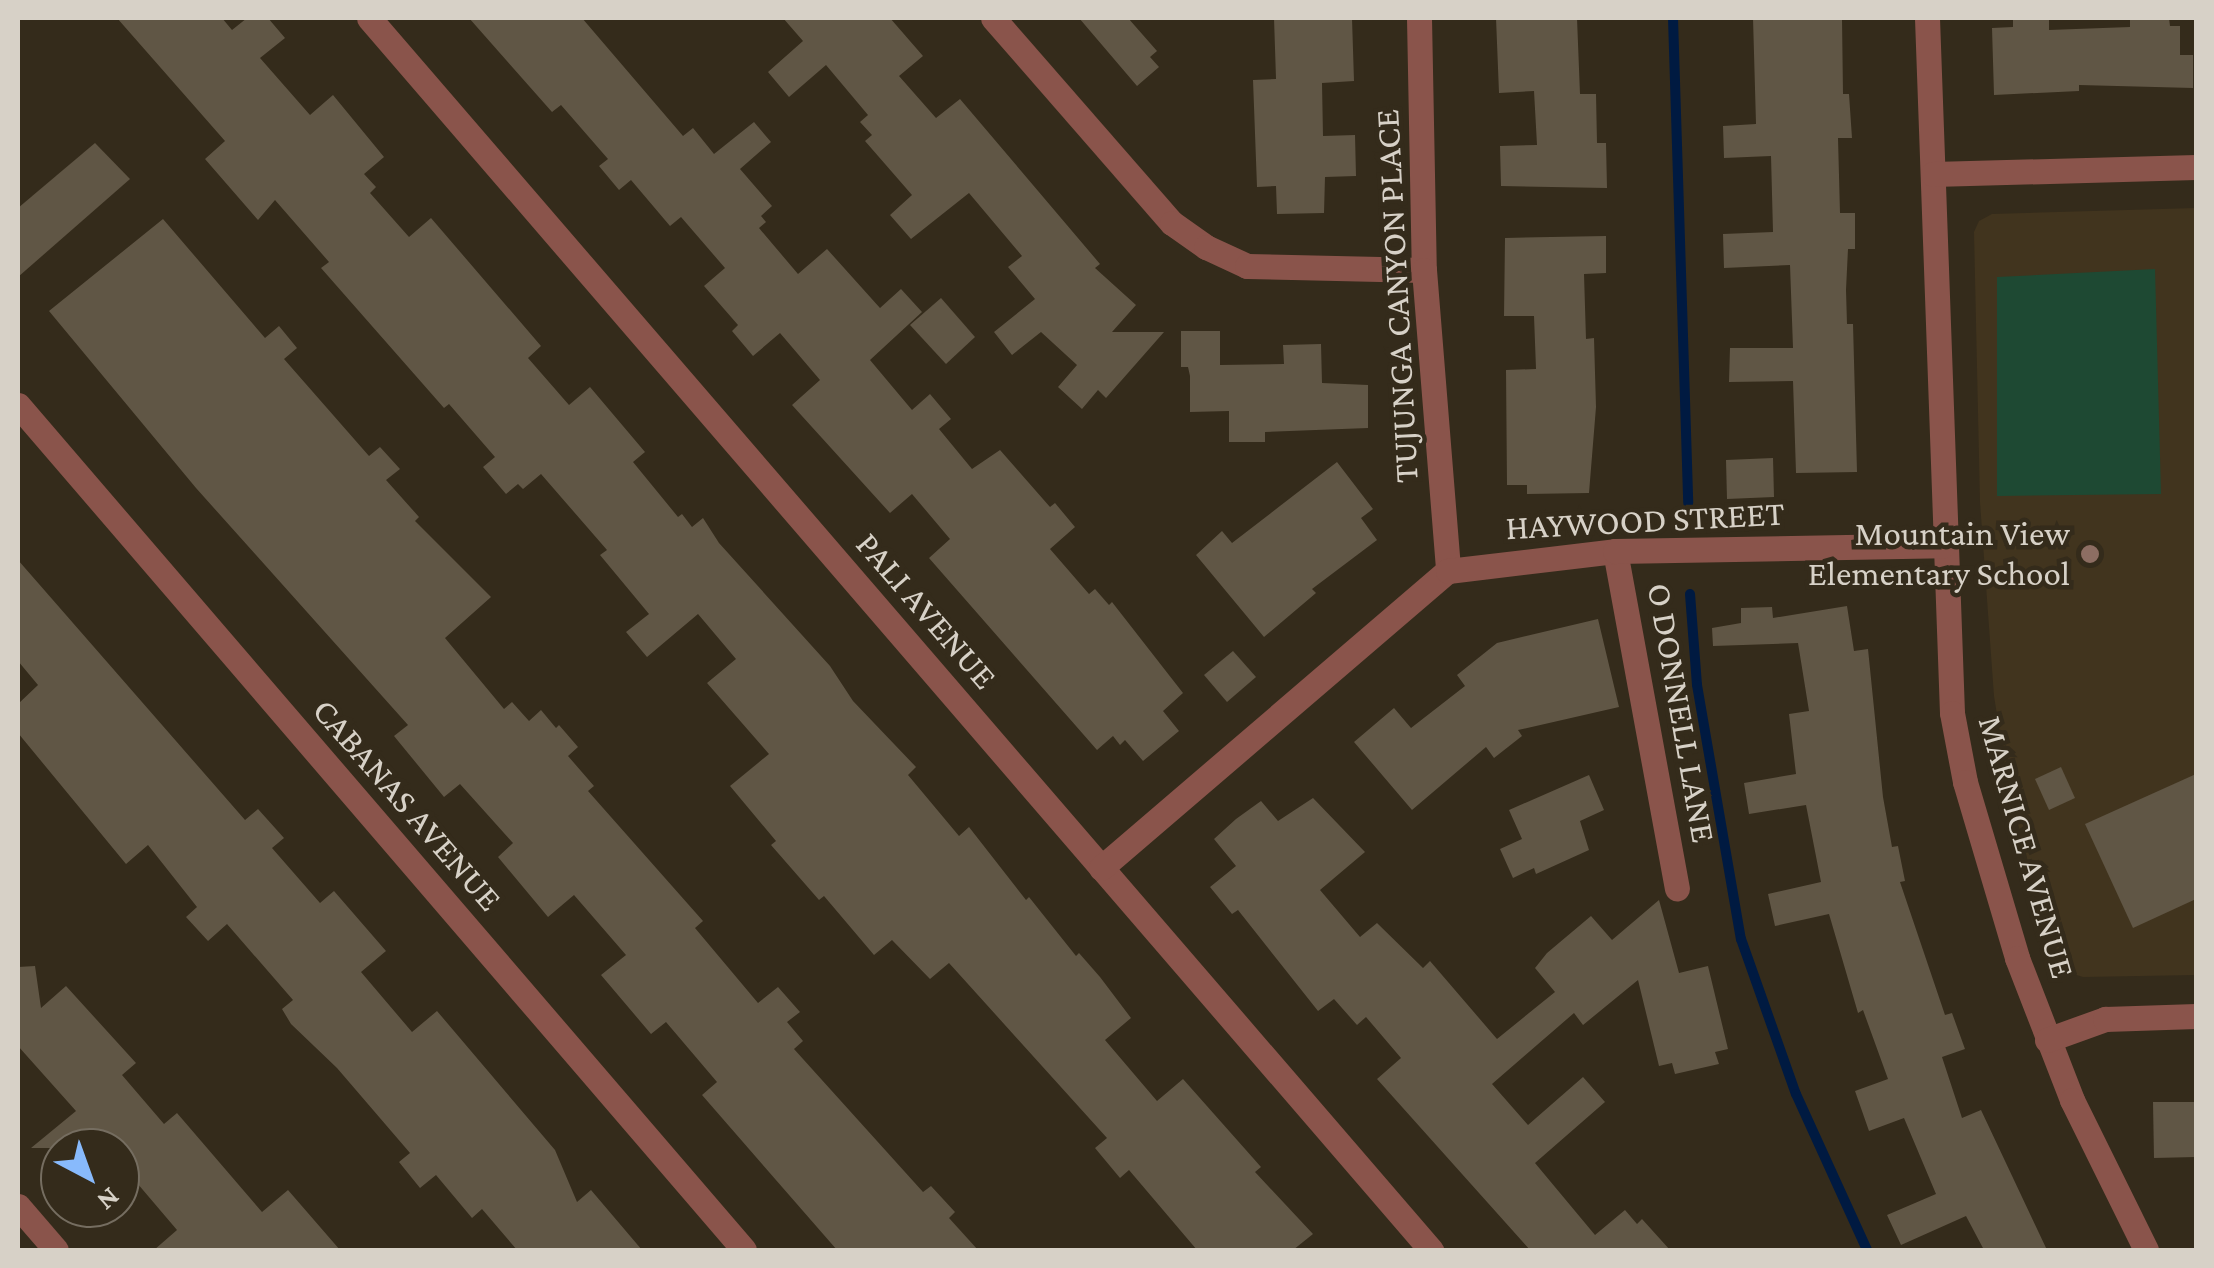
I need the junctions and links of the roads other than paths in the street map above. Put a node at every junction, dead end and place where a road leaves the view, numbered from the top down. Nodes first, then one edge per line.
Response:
1 (369, 18) edge
2 (993, 18) edge
3 (1420, 18) edge
4 (1928, 18) edge
5 (2196, 167) edge
6 (1933, 174) junction
7 (1424, 270) junction
8 (18, 405) edge
9 (1943, 544) junction
10 (1615, 551) junction
11 (1448, 571) junction
12 (1101, 868) junction
13 (1677, 888) dead end
14 (2196, 1016) edge
15 (2047, 1040) junction
16 (18, 1206) edge
17 (56, 1250) edge
18 (744, 1250) edge
19 (1430, 1250) edge
20 (2146, 1250) edge

1 - 12 street, PALI AVENUE
2 - 7 street
3 - 7 street, TUJUNGA CANYON PLACE
4 - 6 street, MARNICE AVENUE
5 - 6 street
6 - 9 street, MARNICE AVENUE
7 - 11 street, TUJUNGA CANYON PLACE
8 - 18 street, CABANAS AVENUE
9 - 10 street, HAYWOOD STREET
9 - 15 street, MARNICE AVENUE
10 - 11 street, HAYWOOD STREET
10 - 13 street, O DONNELL LANE
11 - 12 street
12 - 19 street, PALI AVENUE
14 - 15 street
15 - 20 street, MARNICE AVENUE
16 - 17 street

